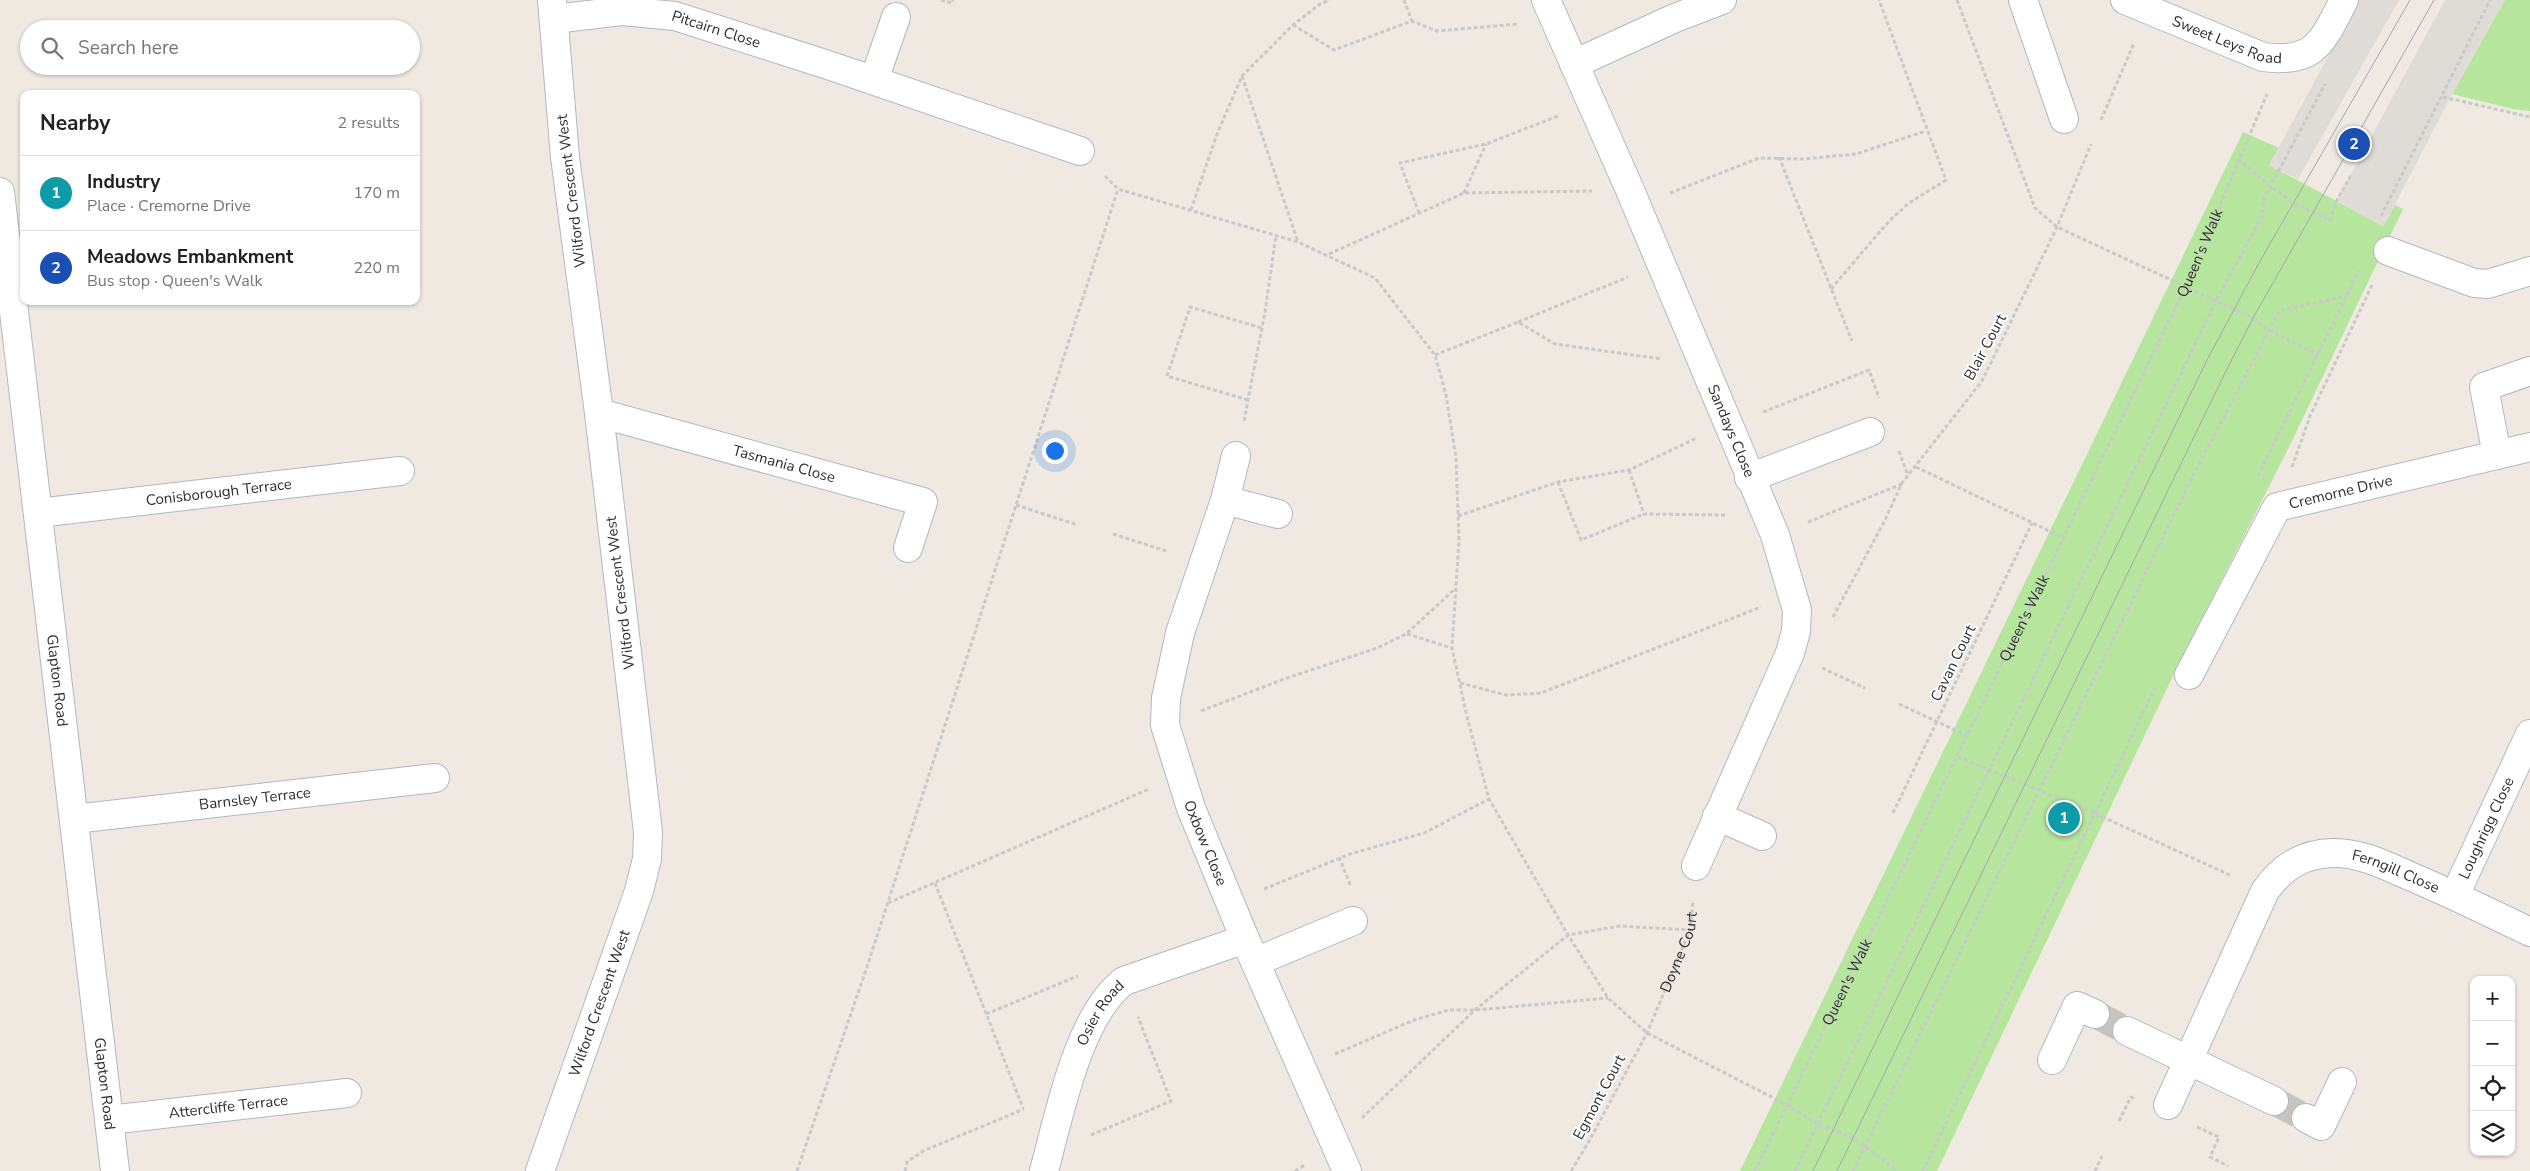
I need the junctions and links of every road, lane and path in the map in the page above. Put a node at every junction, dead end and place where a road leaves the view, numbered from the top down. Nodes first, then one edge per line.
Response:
1 (942, 0) edge
2 (953, 0) edge
3 (1330, 0) edge
4 (1404, 0) edge
5 (1722, 0) edge
6 (1879, 0) edge
7 (1956, 0) edge
8 (2024, 0) edge
9 (2125, 0) edge
10 (2344, 0) edge
11 (2490, 0) edge
12 (553, 10) edge
13 (1550, 10) edge
14 (896, 17) dead end
15 (1412, 21) junction
16 (1293, 25) junction
17 (2292, 58) junction
18 (1574, 64) junction
19 (1242, 76) junction
20 (874, 80) junction
21 (2327, 81) dead end
22 (2443, 97) junction
23 (1592, 104) junction
24 (2530, 117) edge
25 (2064, 119) dead end
26 (1926, 131) junction
27 (1486, 144) junction
28 (1080, 151) joint
29 (1779, 157) junction
30 (2238, 159) junction
31 (2351, 175) dead end
32 (2270, 186) junction
33 (1118, 190) junction
34 (1464, 193) junction
35 (8, 199) edge
36 (1633, 199) junction
37 (1191, 210) junction
38 (1419, 213) junction
39 (2380, 218) dead end
40 (2057, 227) junction
41 (1276, 235) junction
42 (1298, 242) junction
43 (2388, 251) joint
44 (1328, 254) junction
45 (2362, 261) dead end
46 (1660, 264) junction
47 (2530, 272) edge
48 (2186, 286) junction
49 (1831, 289) junction
50 (2348, 296) junction
51 (2216, 301) junction
52 (7, 305) edge
53 (1518, 322) junction
54 (1262, 328) junction
55 (2269, 330) junction
56 (1852, 341) dead end
57 (1435, 355) junction
58 (2318, 355) junction
59 (1702, 364) junction
60 (2530, 371) edge
61 (1248, 400) junction
62 (599, 413) junction
63 (1870, 432) dead end
64 (2530, 447) edge
65 (2497, 455) junction
66 (1236, 456) joint
67 (1916, 467) junction
68 (400, 470) dead end
69 (1629, 470) dead end
70 (2258, 477) dead end
71 (1749, 478) junction
72 (1558, 482) dead end
73 (1902, 484) junction
74 (1225, 500) junction
75 (1016, 505) junction
76 (2278, 508) junction
77 (38, 513) junction
78 (1278, 514) dead end
79 (1644, 514) junction
80 (2032, 523) junction
81 (1078, 525) dead end
82 (1770, 525) junction
83 (1113, 534) dead end
84 (2064, 538) junction
85 (908, 548) dead end
86 (1203, 562) junction
87 (1456, 588) junction
88 (1794, 595) junction
89 (1832, 619) dead end
90 (1406, 634) junction
91 (1452, 648) junction
92 (1820, 667) dead end
93 (2189, 675) dead end
94 (2158, 680) dead end
95 (1460, 683) junction
96 (1865, 688) dead end
97 (1899, 704) dead end
98 (1937, 722) junction
99 (1165, 725) junction
100 (2530, 734) edge
101 (1968, 736) junction
102 (1958, 757) junction
103 (1989, 769) junction
104 (1179, 776) junction
105 (436, 778) dead end
106 (2040, 790) junction
107 (1489, 798) junction
108 (1893, 813) dead end
109 (2094, 813) junction
110 (1717, 816) junction
111 (74, 819) junction
112 (1762, 836) dead end
113 (1696, 866) joint
114 (935, 883) junction
115 (2265, 890) junction
116 (2455, 895) junction
117 (1231, 902) junction
118 (888, 903) junction
119 (1353, 921) dead end
120 (1690, 930) junction
121 (2530, 932) edge
122 (1568, 935) junction
123 (1250, 950) junction
124 (1124, 981) junction
125 (1608, 998) junction
126 (1475, 1010) junction
127 (986, 1014) junction
128 (2095, 1014) tunnel mouth
129 (2127, 1031) tunnel mouth
130 (1646, 1033) junction
131 (2189, 1059) junction
132 (2052, 1060) dead end
133 (1303, 1068) junction
134 (2342, 1082) dead end
135 (1066, 1092) junction
136 (347, 1093) dead end
137 (2274, 1101) tunnel mouth
138 (1788, 1105) junction
139 (2168, 1105) dead end
140 (1024, 1109) junction
141 (2306, 1118) tunnel mouth
142 (109, 1120) junction
143 (1818, 1124) junction
144 (2192, 1125) dead end
145 (1335, 1145) junction
146 (1864, 1148) junction
147 (2102, 1156) dead end
148 (1047, 1162) edge
149 (2228, 1166) dead end
150 (115, 1171) edge
151 (540, 1171) edge
152 (797, 1171) edge
153 (905, 1171) edge
154 (1295, 1171) edge
155 (1347, 1171) edge
156 (1571, 1171) edge
157 (1756, 1171) edge
158 (1795, 1171) edge
159 (1853, 1171) edge
160 (1898, 1171) edge
161 (1923, 1171) edge
162 (2095, 1171) edge

1 - 2 path
3 - 16 path
4 - 15 path
5 - 18 street
6 - 26 path
7 - 40 path
8 - 25 street
9 - 17 street, Sweet Leys Road
10 - 17 street
11 - 22 path
12 - 20 street, Pitcairn Close
12 - 62 street, Wilford Crescent West
13 - 15 path
13 - 18 street, Sandays Close
14 - 20 street
15 - 16 path
16 - 19 path
17 - 30 path, Queen's Walk
18 - 23 street, Sandays Close
19 - 37 path
19 - 42 path
20 - 28 street, Pitcairn Close
21 - 32 path
22 - 24 path
22 - 39 path
23 - 27 path
23 - 36 street, Sandays Close
26 - 29 path
26 - 49 path
27 - 34 path
27 - 38 path
28 - 33 path
29 - 36 path
29 - 49 path
30 - 32 path
30 - 48 path, Queen's Walk
31 - 32 path
32 - 51 path
33 - 37 path
33 - 75 path
34 - 36 path
34 - 38 path
35 - 52 street, Glapton Road
36 - 46 street, Sandays Close
37 - 41 path
38 - 44 path
40 - 48 path
40 - 67 path, Blair Court
41 - 42 path
41 - 54 path
42 - 44 path
43 - 47 street
43 - 76 path
44 - 57 path
45 - 50 path
46 - 53 path
46 - 59 street, Sandays Close
48 - 51 path
48 - 84 path, Queen's Walk
49 - 56 path
50 - 55 path
50 - 58 path
51 - 55 path
51 - 103 path
52 - 77 street, Glapton Road
53 - 57 path
53 - 59 path
54 - 61 path
54 - 61 path
55 - 58 path
55 - 106 path
57 - 87 path
58 - 70 path
59 - 71 street, Sandays Close
60 - 65 street
61 - 66 path
62 - 85 street, Tasmania Close
62 - 151 street, Wilford Crescent West
63 - 71 street
64 - 65 street, Cremorne Drive
65 - 76 street, Cremorne Drive
66 - 74 street, Oxbow Close
67 - 73 path, Blair Court
67 - 80 path
68 - 77 street, Conisborough Terrace
69 - 79 path
71 - 82 street, Sandays Close
72 - 79 path
73 - 82 path
73 - 89 path
74 - 78 street
74 - 86 street, Oxbow Close
75 - 81 path
75 - 118 path
76 - 93 street, Cremorne Drive
77 - 111 street, Glapton Road
79 - 82 path
80 - 84 path
80 - 98 path, Cavan Court
82 - 88 street, Sandays Close
83 - 86 path
84 - 101 path, Queen's Walk
86 - 99 street, Oxbow Close
87 - 90 path
87 - 91 path
88 - 95 path
88 - 110 street, Sandays Close
90 - 91 path
90 - 99 path
91 - 95 path
92 - 96 path
94 - 109 path
95 - 107 path
97 - 98 path
98 - 101 path
98 - 108 path, Cavan Court
99 - 104 street, Oxbow Close
100 - 116 street, Loughrigg Close
101 - 102 path, Queen's Walk
102 - 103 path
102 - 138 path, Queen's Walk
103 - 106 path
103 - 143 path
104 - 114 path
104 - 117 street, Oxbow Close
105 - 111 street, Barnsley Terrace
106 - 109 path
106 - 146 path
107 - 117 path
107 - 122 path
109 - 115 path
109 - 161 path
110 - 112 street
110 - 113 street, Sandays Close
111 - 142 street, Glapton Road
113 - 120 path, Doyne Court
114 - 118 path
114 - 127 path
115 - 116 street, Ferngill Close
115 - 131 street, Ferngill Close
116 - 121 street, Ferngill Close
117 - 123 street, Oxbow Close
118 - 152 path
119 - 123 street, Osier Road
120 - 122 path
120 - 130 path, Doyne Court
122 - 125 path
122 - 126 path
123 - 124 street, Osier Road
123 - 133 street, Oxbow Close
124 - 127 path
124 - 135 street, Osier Road
124 - 148 path
125 - 126 path
125 - 130 path
126 - 133 path
126 - 145 path
127 - 140 path
128 - 132 street
129 - 131 street
130 - 138 path
130 - 156 path, Egmont Court
131 - 137 street
131 - 139 street, Ferngill Close
133 - 145 street, Oxbow Close
134 - 141 street
135 - 140 path
135 - 148 street, Osier Road
136 - 142 street, Attercliffe Terrace
138 - 143 path
138 - 157 path, Queen's Walk
140 - 153 path
142 - 150 street, Glapton Road
143 - 146 path
143 - 158 path
144 - 149 path
145 - 154 path
145 - 155 street, Oxbow Close
146 - 159 path
146 - 160 path
147 - 162 path

